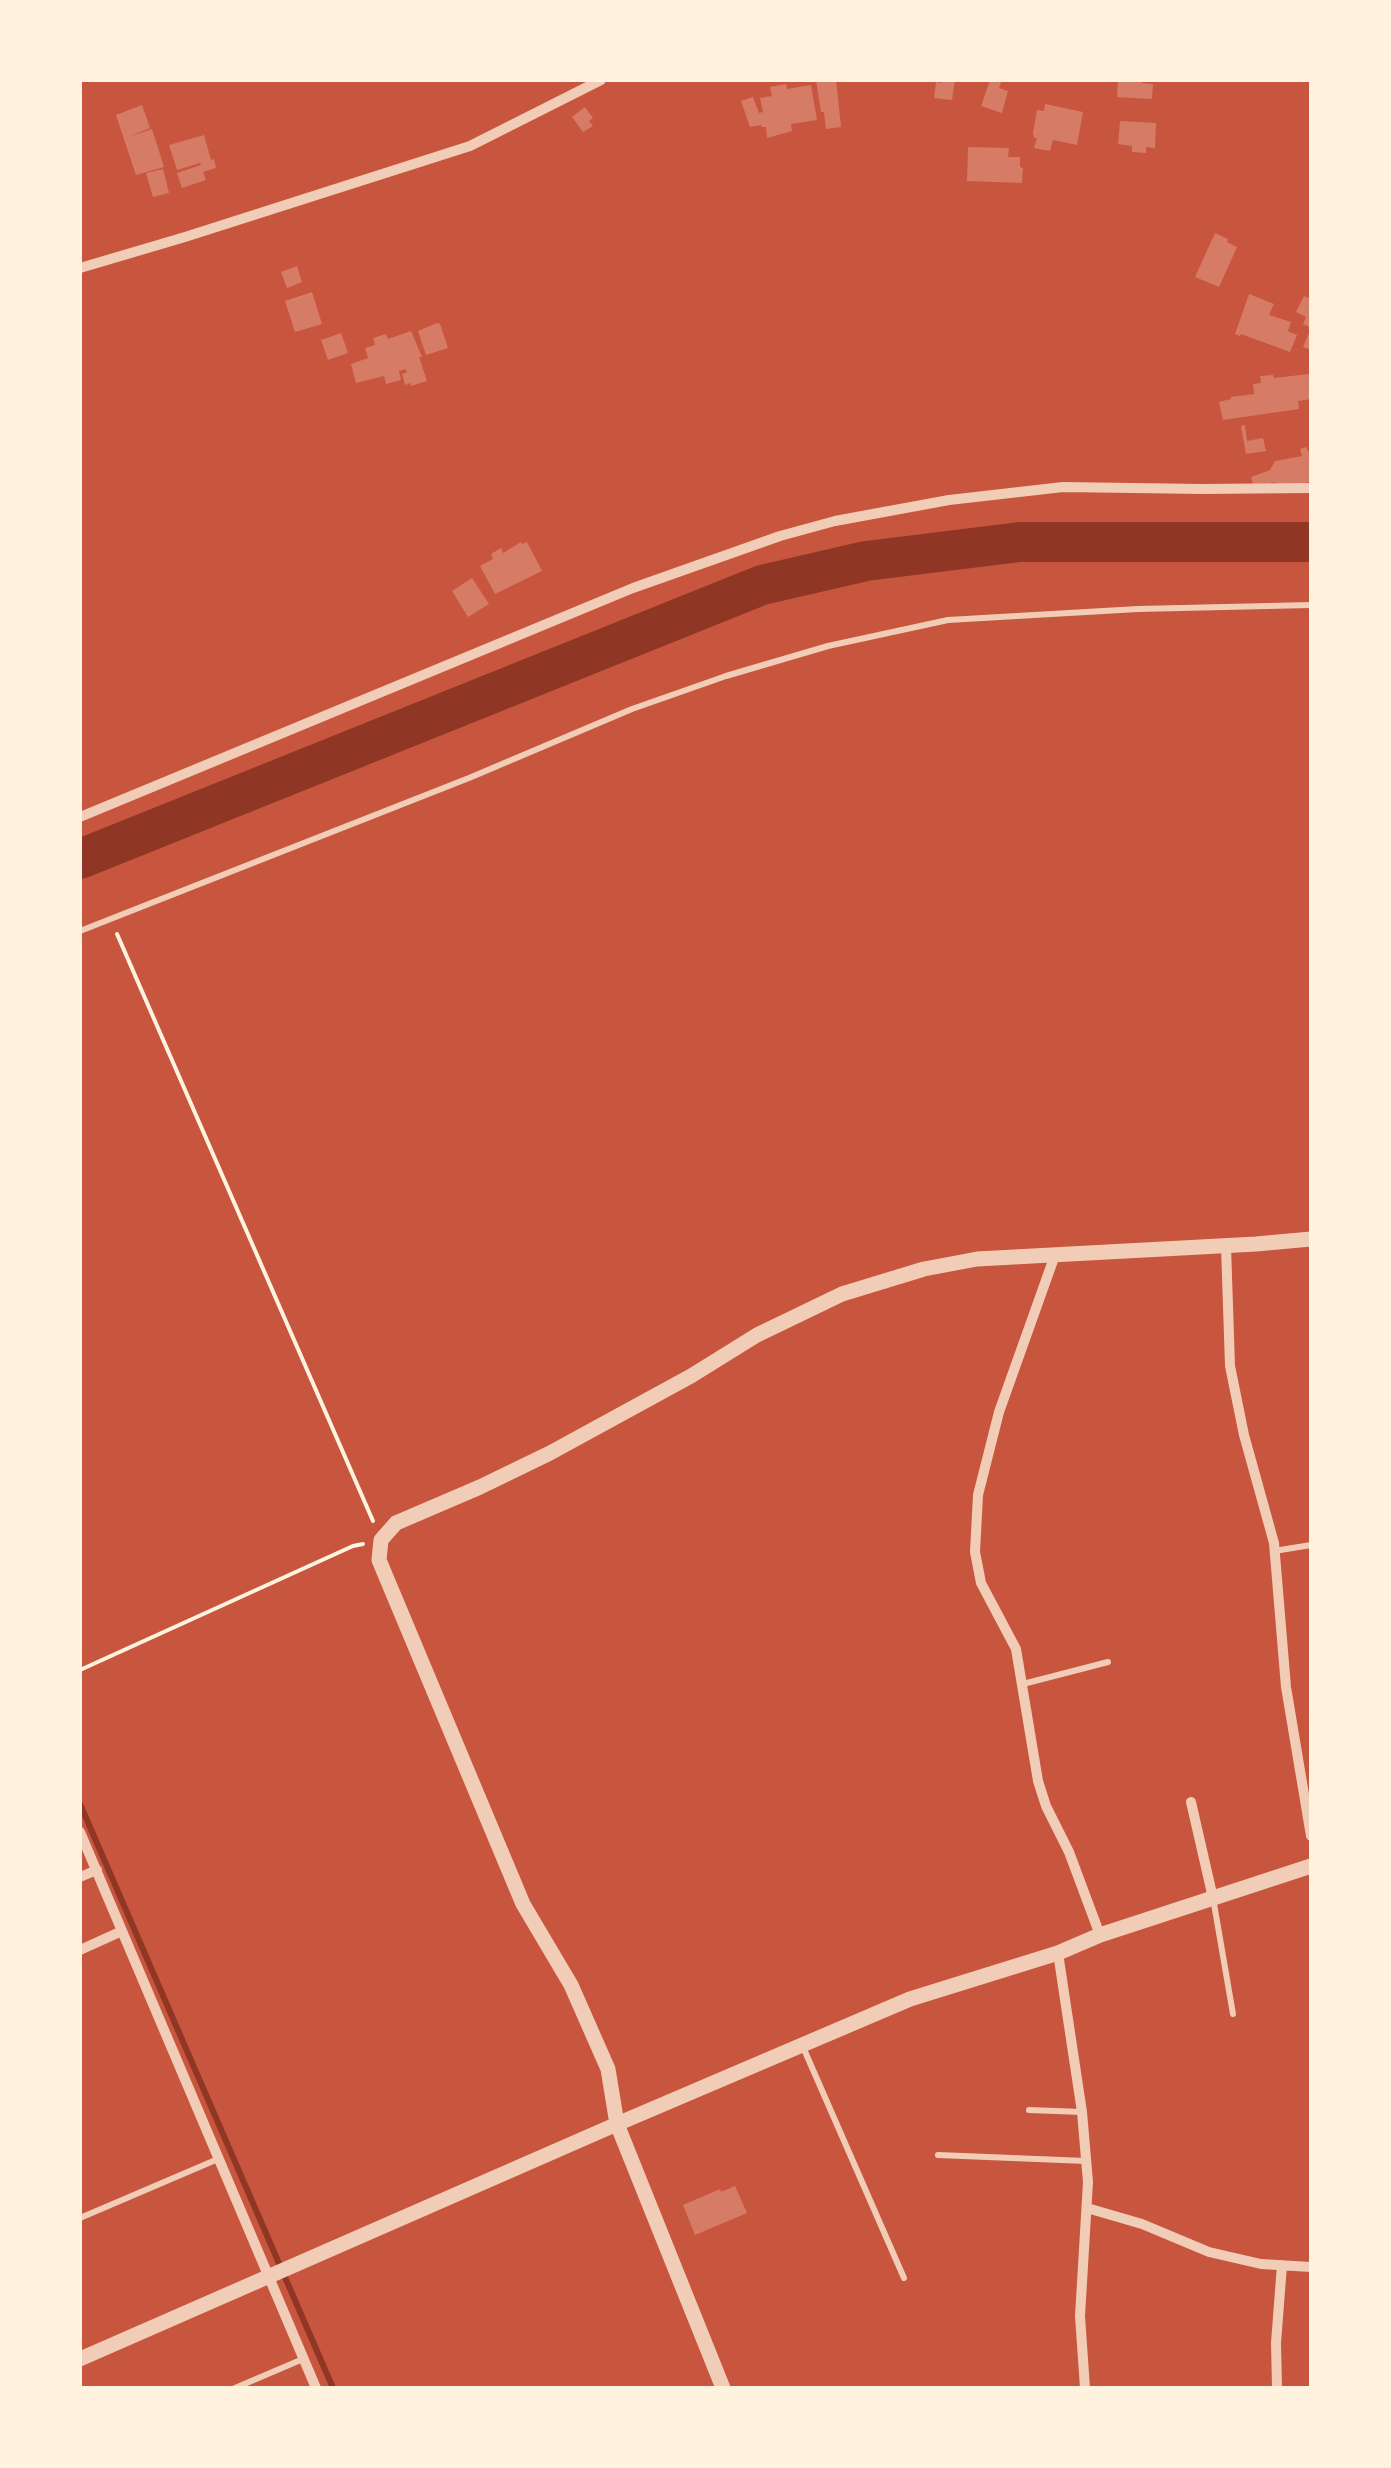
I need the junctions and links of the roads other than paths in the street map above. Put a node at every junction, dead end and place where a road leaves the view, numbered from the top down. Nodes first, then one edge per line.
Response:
1 (601, 80) edge
2 (80, 268) edge
3 (1311, 488) edge
4 (1311, 606) edge
5 (80, 817) edge
6 (80, 931) edge
7 (1311, 1239) edge
8 (1226, 1246) junction
9 (1055, 1255) junction
10 (1311, 1545) edge
11 (1274, 1550) junction
12 (1108, 1662) dead end
13 (1022, 1685) junction
14 (1192, 1802) dead end
15 (80, 1832) edge
16 (1311, 1836) edge
17 (1311, 1866) edge
18 (96, 1870) junction
19 (80, 1878) edge
20 (1213, 1898) junction
21 (122, 1932) junction
22 (1100, 1934) junction
23 (80, 1950) edge
24 (1058, 1953) junction
25 (1233, 2014) dead end
26 (803, 2046) junction
27 (1028, 2110) dead end
28 (1082, 2112) junction
29 (617, 2124) junction
30 (938, 2155) dead end
31 (218, 2159) junction
32 (1086, 2160) junction
33 (1086, 2208) junction
34 (80, 2218) edge
35 (1282, 2265) junction
36 (1311, 2266) edge
37 (268, 2278) junction
38 (904, 2278) dead end
39 (80, 2359) edge
40 (303, 2359) junction
41 (235, 2388) edge
42 (316, 2388) edge
43 (722, 2388) edge
44 (1085, 2388) edge
45 (1277, 2388) edge

1 - 2 street
3 - 5 street
4 - 6 lane
7 - 8 street
8 - 9 street
8 - 11 street
9 - 13 street
9 - 29 street
10 - 11 lane
11 - 16 street
12 - 13 lane
13 - 22 street
14 - 20 street
15 - 18 street
17 - 20 street
18 - 19 street
18 - 21 street
20 - 22 street
20 - 25 lane
21 - 23 street
21 - 31 street
22 - 24 street
24 - 26 street
24 - 28 street
26 - 29 street
26 - 38 lane
27 - 28 lane
28 - 32 street
29 - 37 street
29 - 43 street
30 - 32 lane
31 - 34 lane
31 - 37 street
32 - 33 street
33 - 35 street
33 - 44 street
35 - 36 street
35 - 45 street
37 - 39 street
37 - 40 street
40 - 41 lane
40 - 42 street

